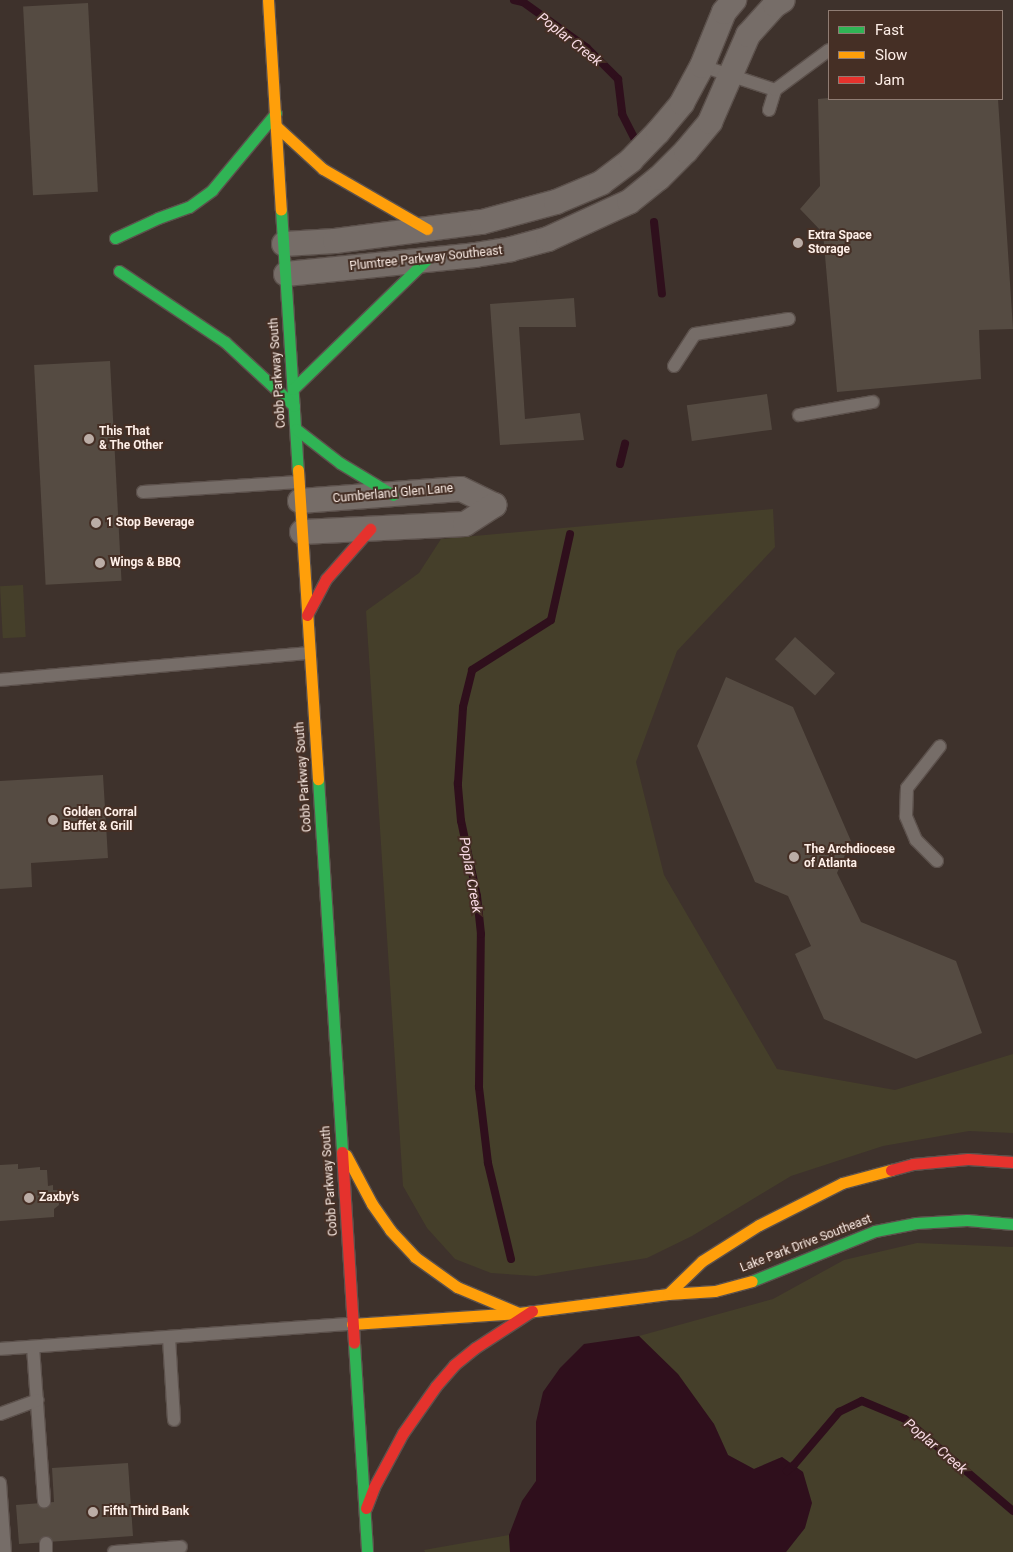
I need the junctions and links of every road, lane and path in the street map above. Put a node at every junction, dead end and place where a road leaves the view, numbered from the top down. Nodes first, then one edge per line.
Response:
1 (268, 0) edge
2 (734, 0) edge
3 (783, 0) edge
4 (828, 51) edge
5 (702, 66) junction
6 (729, 77) junction
7 (775, 90) junction
8 (769, 110) dead end
9 (276, 114) junction
10 (276, 126) junction
11 (427, 229) junction
12 (115, 238) dead end
13 (284, 244) junction
14 (426, 260) junction
15 (119, 271) dead end
16 (286, 274) junction
17 (789, 319) dead end
18 (674, 366) dead end
19 (293, 389) junction
20 (874, 402) dead end
21 (294, 406) junction
22 (799, 415) dead end
23 (296, 429) junction
24 (143, 492) dead end
25 (300, 492) junction
26 (394, 495) junction
27 (370, 529) junction
28 (302, 532) junction
29 (308, 615) junction
30 (310, 653) junction
31 (0, 680) edge
32 (940, 746) dead end
33 (937, 861) dead end
34 (341, 1147) junction
35 (1013, 1162) edge
36 (1013, 1224) edge
37 (668, 1294) junction
38 (532, 1311) junction
39 (519, 1313) junction
40 (352, 1324) junction
41 (169, 1338) junction
42 (33, 1347) junction
43 (0, 1349) edge
44 (38, 1400) junction
45 (0, 1414) edge
46 (174, 1420) dead end
47 (0, 1484) edge
48 (44, 1502) dead end
49 (364, 1511) junction
50 (1, 1537) edge
51 (182, 1547) dead end
52 (5, 1552) edge
53 (114, 1552) edge
54 (367, 1552) edge

1 - 9 main road, Cobb Parkway South
2 - 5 street
3 - 6 street, Plumtree Parkway Southeast
4 - 7 lane
5 - 6 lane
5 - 11 street
6 - 7 lane
6 - 14 street, Plumtree Parkway Southeast
7 - 8 lane
9 - 10 main road, Cobb Parkway South
9 - 12 main road
10 - 11 main road
10 - 13 main road, Cobb Parkway South
11 - 13 street
13 - 16 main road, Cobb Parkway South
14 - 16 street, Plumtree Parkway Southeast
14 - 19 main road
15 - 21 main road
16 - 19 main road, Cobb Parkway South
17 - 18 lane
19 - 21 main road, Cobb Parkway South
20 - 22 lane
21 - 23 main road, Cobb Parkway South
23 - 25 main road, Cobb Parkway South
23 - 26 main road
24 - 25 lane
25 - 26 street, Cumberland Glen Lane
25 - 28 main road, Cobb Parkway South
26 - 27 street, Cumberland Glen Lane
27 - 28 street, Cumberland Glen Lane
27 - 29 main road
28 - 29 main road, Cobb Parkway South
29 - 30 main road, Cobb Parkway South
30 - 31 lane
30 - 34 main road, Cobb Parkway South
32 - 33 lane
34 - 39 main road
34 - 40 main road, Cobb Parkway South
35 - 37 main road
36 - 37 main road, Lake Park Drive Southeast
37 - 38 main road, Lake Park Drive Southeast
38 - 39 main road, Lake Park Drive Southeast
38 - 49 main road
39 - 40 main road, Lake Park Drive Southeast
40 - 41 lane
40 - 49 main road, Cobb Parkway South
41 - 42 lane
41 - 46 lane
42 - 43 lane
42 - 44 lane
44 - 45 lane
44 - 48 lane
47 - 50 lane
49 - 54 main road, Cobb Parkway South
50 - 52 lane
51 - 53 lane

